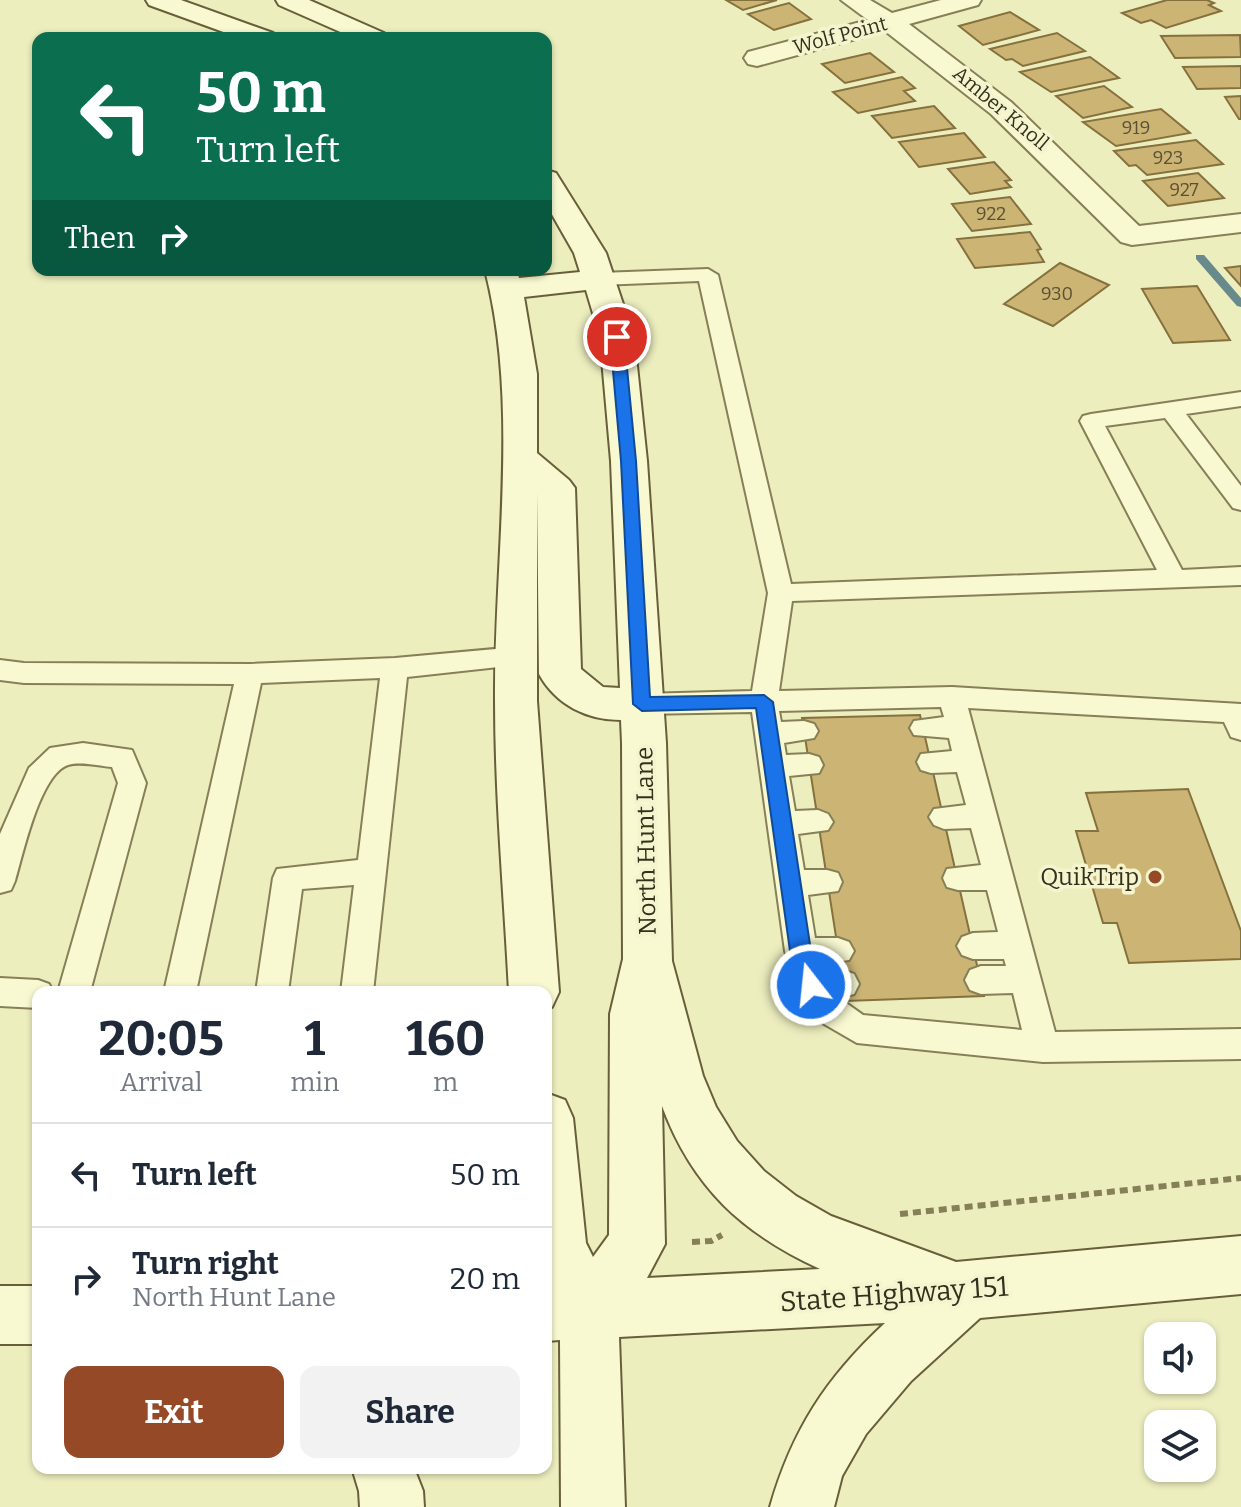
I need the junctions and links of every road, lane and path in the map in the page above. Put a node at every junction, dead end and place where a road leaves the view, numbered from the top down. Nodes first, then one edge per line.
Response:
1 (288, 0) edge
2 (853, 0) edge
3 (969, 0) edge
4 (171, 2) edge
5 (889, 22) junction
6 (248, 32) edge
7 (361, 32) edge
8 (757, 58) dead end
9 (552, 188) edge
10 (1241, 223) edge
11 (600, 279) junction
12 (504, 280) edge
13 (1241, 399) edge
14 (1171, 410) junction
15 (520, 458) junction
16 (1241, 502) edge
17 (1241, 576) edge
18 (1174, 579) junction
19 (781, 593) junction
20 (517, 657) junction
21 (395, 668) junction
22 (0, 670) edge
23 (250, 674) junction
24 (952, 697) junction
25 (764, 702) junction
26 (642, 704) junction
27 (1238, 718) edge
28 (960, 727) junction
29 (924, 728) dead end
30 (804, 731) dead end
31 (768, 733) junction
32 (969, 761) junction
33 (931, 762) dead end
34 (809, 765) dead end
35 (773, 766) junction
36 (983, 816) junction
37 (944, 817) dead end
38 (818, 822) dead end
39 (781, 823) junction
40 (373, 871) junction
41 (999, 877) junction
42 (958, 878) dead end
43 (0, 881) edge
44 (827, 882) dead end
45 (790, 883) junction
46 (1016, 945) junction
47 (973, 946) dead end
48 (801, 951) junction
49 (838, 951) dead end
50 (648, 959) junction
51 (1025, 979) junction
52 (981, 980) dead end
53 (843, 984) dead end
54 (811, 985) junction
55 (76, 986) edge
56 (181, 986) edge
57 (273, 986) edge
58 (358, 986) edge
59 (531, 986) edge
60 (0, 992) edge
61 (32, 994) edge
62 (1241, 1044) edge
63 (1043, 1047) junction
64 (1241, 1178) edge
65 (552, 1182) edge
66 (892, 1215) dead end
67 (1241, 1265) edge
68 (968, 1290) junction
69 (568, 1312) edge
70 (0, 1315) edge
71 (32, 1315) edge
72 (385, 1474) edge
73 (392, 1507) edge
74 (593, 1507) edge
75 (802, 1507) edge

1 - 7 main road
2 - 5 main road, Amber Knoll
3 - 5 main road, Wolf Point
4 - 6 main road
5 - 8 main road, Wolf Point
5 - 10 main road, Amber Knoll
9 - 11 main road, North Hunt Lane
11 - 12 main road
11 - 19 lane
11 - 26 main road, North Hunt Lane
12 - 15 main road
13 - 14 lane
14 - 16 lane
14 - 18 lane
15 - 20 main road
15 - 26 main road
17 - 18 lane
18 - 19 lane
19 - 25 lane
20 - 21 lane
20 - 59 main road
21 - 23 lane
21 - 40 lane
22 - 23 lane
23 - 56 lane
24 - 25 lane
24 - 27 lane
24 - 28 lane
25 - 26 lane
25 - 31 lane
26 - 50 main road, North Hunt Lane
28 - 29 lane
28 - 32 lane
30 - 31 lane
31 - 35 lane
32 - 33 lane
32 - 36 lane
34 - 35 lane
35 - 39 lane
36 - 37 lane
36 - 41 lane
38 - 39 lane
39 - 45 lane
40 - 57 lane
40 - 58 lane
41 - 42 lane
41 - 46 lane
43 - 55 lane
44 - 45 lane
45 - 48 lane
46 - 47 lane
46 - 51 lane
48 - 49 lane
48 - 54 lane
50 - 68 main road
50 - 69 main road, North Hunt Lane
51 - 52 lane
51 - 63 lane
53 - 54 lane
54 - 63 lane
60 - 61 lane
62 - 63 lane
64 - 66 path
65 - 69 main road
67 - 68 main road, State Highway 151
68 - 69 main road, State Highway 151
68 - 75 main road
69 - 74 main road
70 - 71 main road
72 - 73 main road

